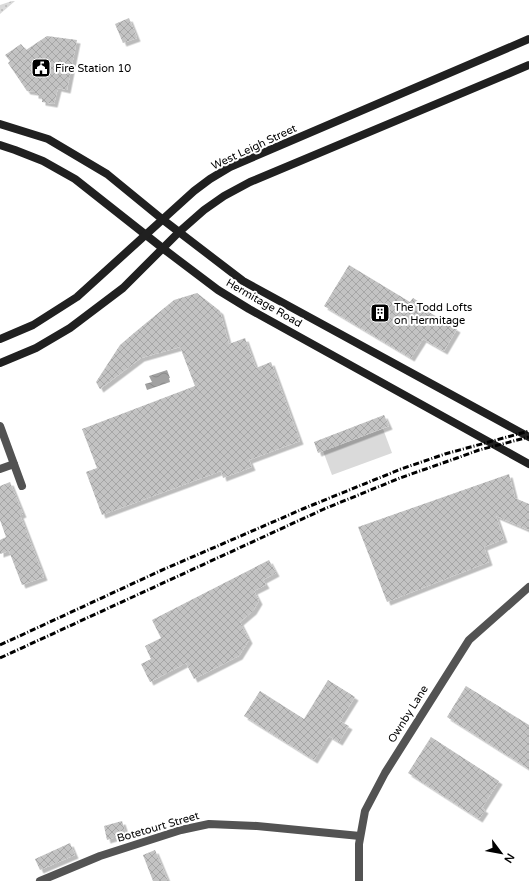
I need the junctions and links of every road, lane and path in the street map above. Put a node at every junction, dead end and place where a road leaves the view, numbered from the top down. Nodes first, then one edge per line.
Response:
1 (529, 39) edge
2 (529, 65) edge
3 (0, 124) edge
4 (0, 145) edge
5 (162, 219) junction
6 (179, 232) junction
7 (145, 235) junction
8 (162, 248) junction
9 (0, 339) edge
10 (0, 363) edge
11 (0, 426) edge
12 (529, 437) edge
13 (14, 464) junction
14 (529, 464) edge
15 (0, 469) edge
16 (22, 486) dead end
17 (529, 587) edge
18 (360, 836) junction
19 (40, 881) edge
20 (359, 881) edge

1 - 5 street, West Leigh Street
2 - 6 street
3 - 5 street, Hermitage Road
4 - 7 street, Hermitage Road
5 - 6 street, Hermitage Road
5 - 7 street, West Leigh Street
6 - 8 street
6 - 12 street, Hermitage Road
7 - 8 street, Hermitage Road
7 - 9 street, West Leigh Street
8 - 10 street
8 - 14 street, Hermitage Road
11 - 13 street
13 - 15 street
13 - 16 street
17 - 18 street, Ownby Lane
18 - 19 street, Botetourt Street
18 - 20 street, Ownby Lane

